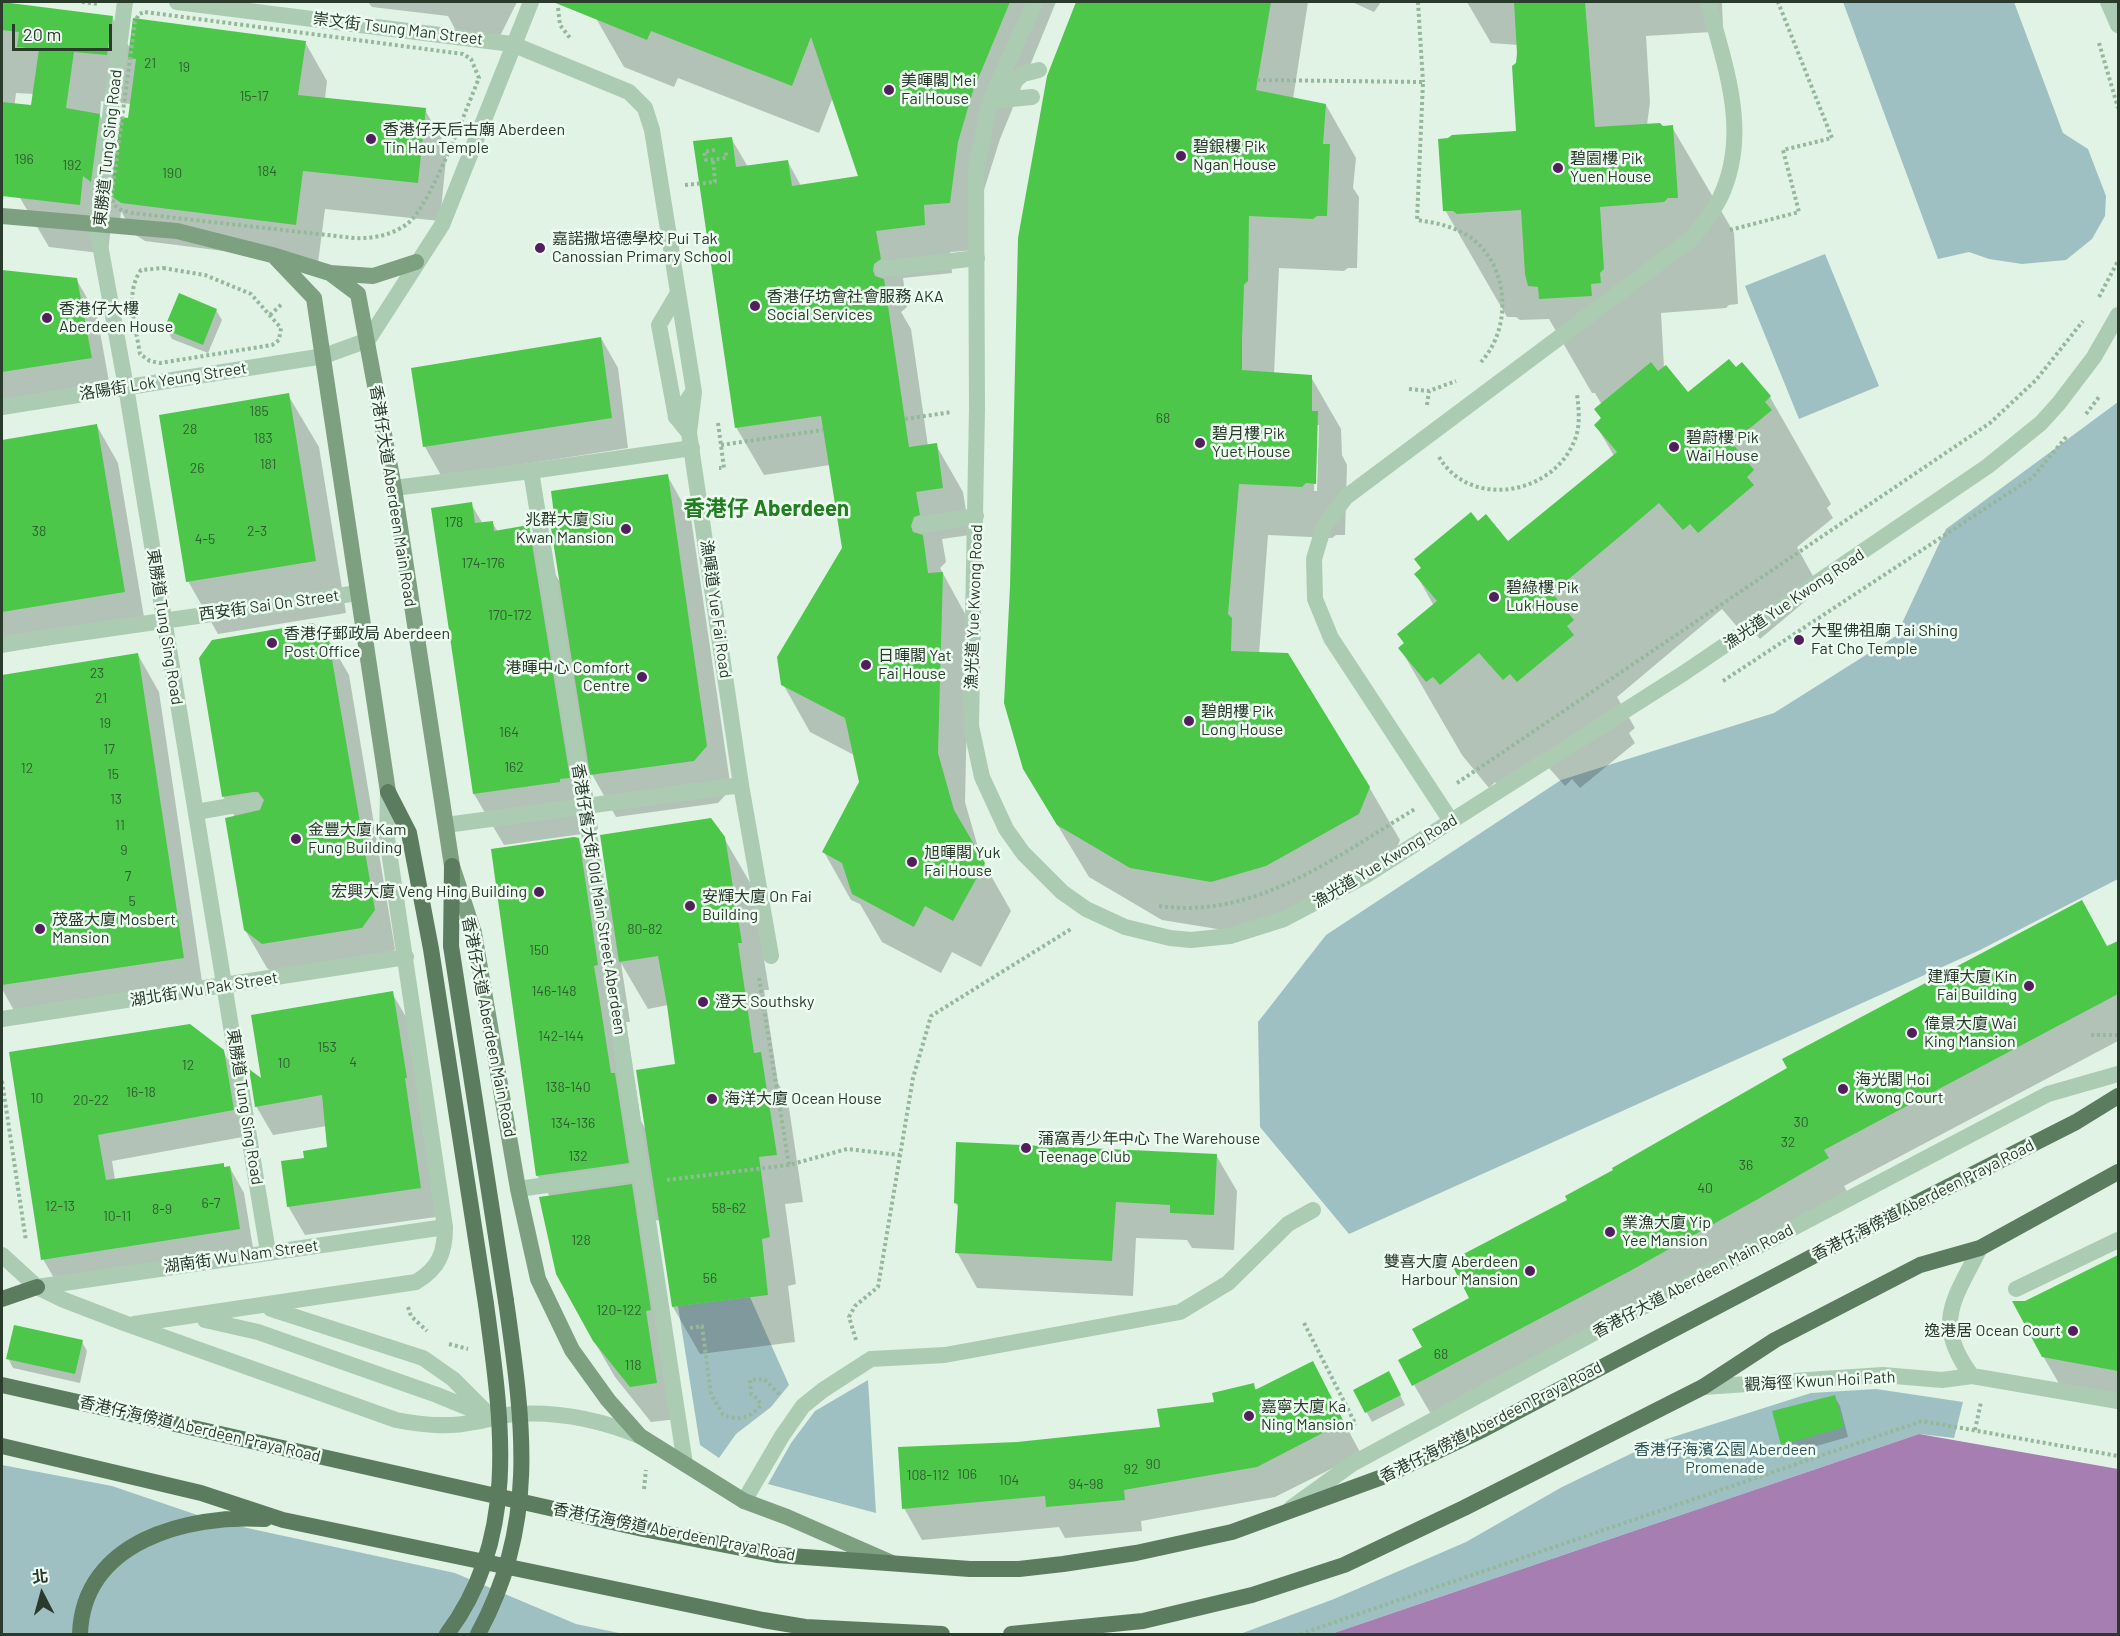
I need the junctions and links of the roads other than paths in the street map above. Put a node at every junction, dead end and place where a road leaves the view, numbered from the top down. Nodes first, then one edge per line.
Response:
1 (125, 2) edge
2 (177, 2) edge
3 (531, 2) edge
4 (1035, 2) edge
5 (1708, 2) edge
6 (2108, 2) edge
7 (2118, 25) edge
8 (512, 44) junction
9 (1039, 70) dead end
10 (1032, 97) dead end
11 (990, 101) junction
12 (2, 216) edge
13 (96, 223) junction
14 (272, 255) junction
15 (977, 258) junction
16 (416, 262) junction
17 (883, 269) dead end
18 (330, 273) junction
19 (678, 293) junction
20 (2118, 315) edge
21 (368, 340) junction
22 (324, 356) junction
23 (126, 387) junction
24 (694, 392) junction
25 (2, 407) edge
26 (676, 417) junction
27 (691, 441) junction
28 (531, 471) junction
29 (394, 488) junction
30 (976, 516) junction
31 (921, 525) dead end
32 (358, 593) junction
33 (164, 620) junction
34 (2, 644) edge
35 (741, 785) junction
36 (388, 792) junction
37 (254, 802) dead end
38 (585, 807) junction
39 (196, 812) junction
40 (1450, 822) junction
41 (446, 825) junction
42 (452, 866) junction
43 (771, 956) dead end
44 (406, 957) junction
45 (225, 986) junction
46 (2, 1019) edge
47 (2118, 1074) edge
48 (2118, 1096) edge
49 (640, 1172) junction
50 (2118, 1172) edge
51 (518, 1189) junction
52 (1313, 1210) dead end
53 (445, 1227) junction
54 (2118, 1240) edge
55 (1980, 1248) junction
56 (268, 1252) junction
57 (2, 1255) edge
58 (37, 1287) junction
59 (2016, 1289) dead end
60 (2, 1299) edge
61 (253, 1308) junction
62 (182, 1318) junction
63 (124, 1323) junction
64 (1972, 1376) junction
65 (2, 1385) edge
66 (1703, 1387) junction
67 (2118, 1401) edge
68 (491, 1417) junction
69 (640, 1436) junction
70 (2, 1446) edge
71 (685, 1464) junction
72 (744, 1501) junction
73 (1281, 1516) junction
74 (283, 1520) junction
75 (896, 1565) junction
76 (80, 1635) edge
77 (447, 1635) edge
78 (478, 1635) edge
79 (942, 1635) edge
80 (1011, 1635) edge

1 - 13 street, 東勝道 Tung Sing Road
2 - 8 street, 崇文街 Tsung Man Street
3 - 8 street
4 - 11 street, 漁光道 Yue Kwong Road
5 - 40 street
6 - 7 street
8 - 16 street
8 - 19 street, 漁暉道 Yue Fai Road
9 - 11 street
10 - 11 street
11 - 15 street, 漁光道 Yue Kwong Road
12 - 13 main road, 香港仔大道 Aberdeen Main Road
13 - 14 main road, 香港仔大道 Aberdeen Main Road
13 - 23 street, 東勝道 Tung Sing Road
14 - 18 main road, 香港仔大道 Aberdeen Main Road
14 - 22 main road
15 - 17 street
15 - 30 street, 漁光道 Yue Kwong Road
16 - 18 main road
16 - 21 street
18 - 21 main road, 香港仔大道 Aberdeen Main Road
19 - 24 street, 漁暉道 Yue Fai Road
19 - 26 street
20 - 40 street, 漁光道 Yue Kwong Road
21 - 22 street, 洛陽街 Lok Yeung Street
21 - 29 main road, 香港仔大道 Aberdeen Main Road
22 - 23 street, 洛陽街 Lok Yeung Street
22 - 32 main road
23 - 25 street, 洛陽街 Lok Yeung Street
23 - 33 street, 東勝道 Tung Sing Road
24 - 26 street
24 - 27 street, 漁暉道 Yue Fai Road
26 - 27 street
27 - 28 street
27 - 35 street, 漁暉道 Yue Fai Road
28 - 29 street
28 - 38 street, 香港仔舊大街 Old Main Street Aberdeen
29 - 41 main road, 香港仔大道 Aberdeen Main Road
30 - 31 street
30 - 40 street, 漁光道 Yue Kwong Road
32 - 33 street, 西安街 Sai On Street
32 - 36 main road
33 - 34 street, 西安街 Sai On Street
33 - 39 street, 東勝道 Tung Sing Road
35 - 38 street
35 - 43 street, 漁暉道 Yue Fai Road
36 - 44 street
36 - 77 main road, bridge
37 - 39 street
38 - 41 street
38 - 49 street, 香港仔舊大街 Old Main Street Aberdeen
39 - 45 street, 東勝道 Tung Sing Road
41 - 42 main road, 香港仔大道 Aberdeen Main Road
42 - 51 main road, 香港仔大道 Aberdeen Main Road
42 - 78 main road, bridge
44 - 45 street, 湖北街 Wu Pak Street
44 - 53 street
45 - 46 street, 湖北街 Wu Pak Street
45 - 56 street, 東勝道 Tung Sing Road
47 - 73 street, 香港仔大道 Aberdeen Main Road
48 - 73 main road, 香港仔海傍道 Aberdeen Praya Road
49 - 51 street
49 - 71 street, 香港仔舊大街 Old Main Street Aberdeen
50 - 55 main road
51 - 69 main road, 香港仔大道 Aberdeen Main Road
52 - 72 street
53 - 56 street, 湖南街 Wu Nam Street
53 - 61 street
54 - 59 street
55 - 64 street
55 - 66 main road
56 - 58 street, 湖南街 Wu Nam Street
57 - 58 street
58 - 60 main road
58 - 63 street
61 - 62 street
61 - 68 street
62 - 63 street
62 - 68 street
63 - 68 street
64 - 66 street, 觀海徑 Kwun Hoi Path
64 - 67 street, 觀海徑 Kwun Hoi Path
65 - 75 main road, 香港仔海傍道 Aberdeen Praya Road
66 - 80 main road
68 - 69 street
69 - 71 main road, 香港仔大道 Aberdeen Main Road
70 - 74 main road
71 - 72 main road, 香港仔大道 Aberdeen Main Road
72 - 75 main road, 香港仔大道 Aberdeen Main Road
73 - 75 main road, 香港仔海傍道 Aberdeen Praya Road
74 - 76 main road
74 - 79 main road

